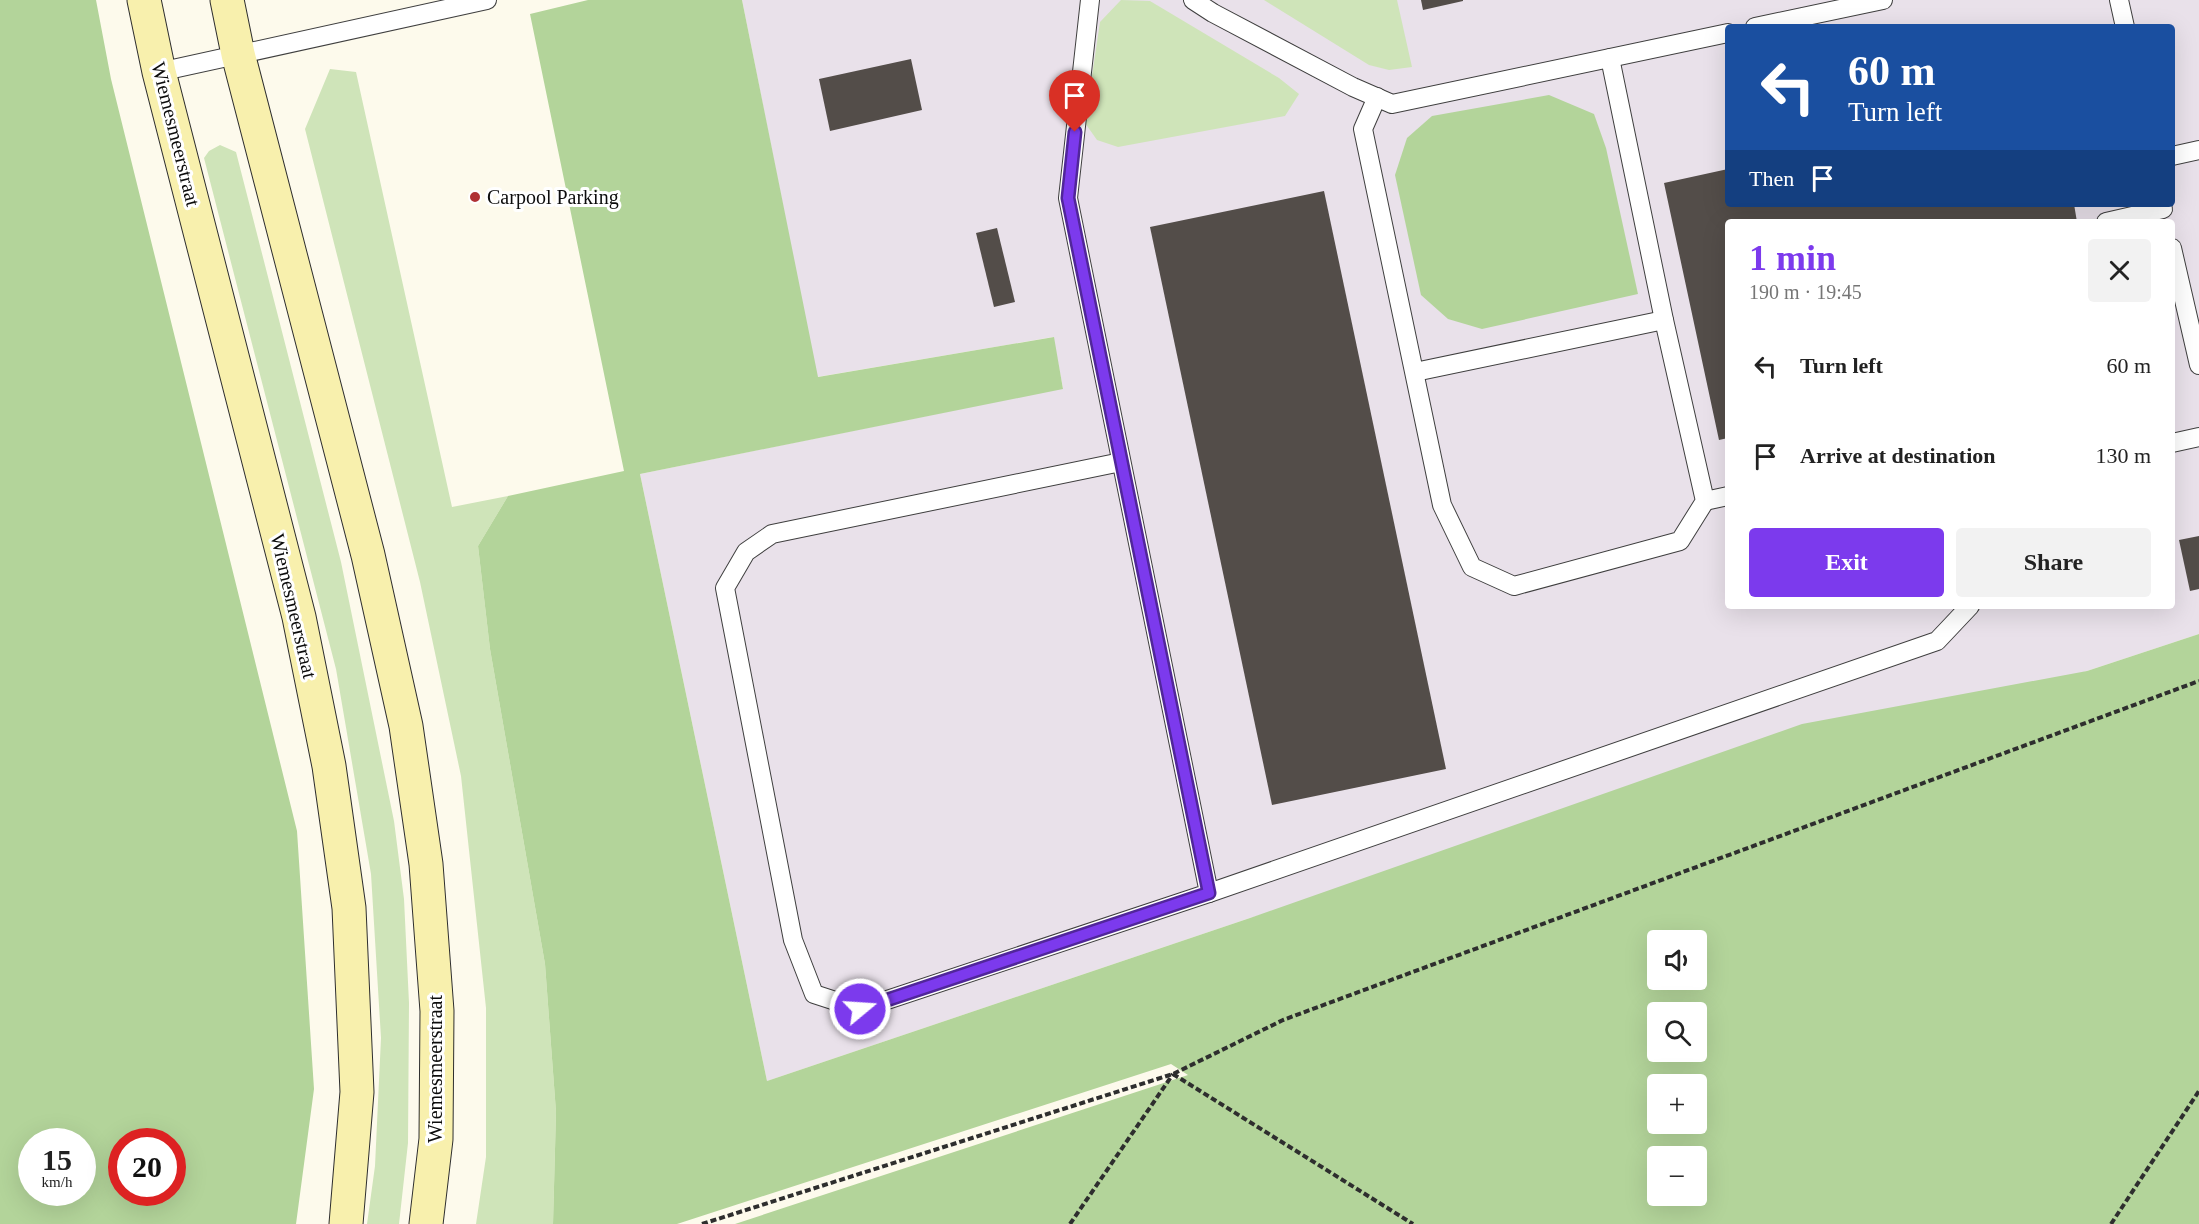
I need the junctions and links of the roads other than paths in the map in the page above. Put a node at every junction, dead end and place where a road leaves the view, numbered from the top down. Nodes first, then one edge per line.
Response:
1 (144, 0) edge
2 (227, 0) edge
3 (487, 0) edge
4 (1090, 0) edge
5 (1193, 0) edge
6 (1883, 0) edge
7 (2119, 0) edge
8 (1769, 24) edge
9 (2124, 24) edge
10 (1725, 34) edge
11 (238, 54) junction
12 (1610, 58) junction
13 (159, 72) junction
14 (1377, 97) junction
15 (2199, 150) edge
16 (2175, 155) edge
17 (2164, 212) edge
18 (2123, 219) edge
19 (2175, 261) edge
20 (1664, 320) junction
21 (2199, 365) edge
22 (1415, 372) junction
23 (2199, 437) edge
24 (2175, 442) edge
25 (1121, 462) junction
26 (1725, 497) edge
27 (1705, 501) junction
28 (1967, 609) edge
29 (1209, 893) junction
30 (346, 1224) edge
31 (426, 1224) edge

1 - 13 main road, Wiemesmeerstraat
2 - 11 main road, Wiemesmeerstraat
3 - 11 lane
4 - 25 lane
5 - 14 lane
6 - 8 lane
7 - 9 lane
10 - 12 lane
11 - 13 lane
11 - 31 main road, Wiemesmeerstraat
12 - 14 lane
12 - 20 lane
13 - 30 main road, Wiemesmeerstraat
14 - 22 lane
15 - 16 lane
17 - 18 lane
19 - 21 lane
20 - 22 lane
20 - 27 lane
22 - 27 lane
23 - 24 lane
25 - 29 lane
25 - 29 lane
26 - 27 lane
28 - 29 lane

